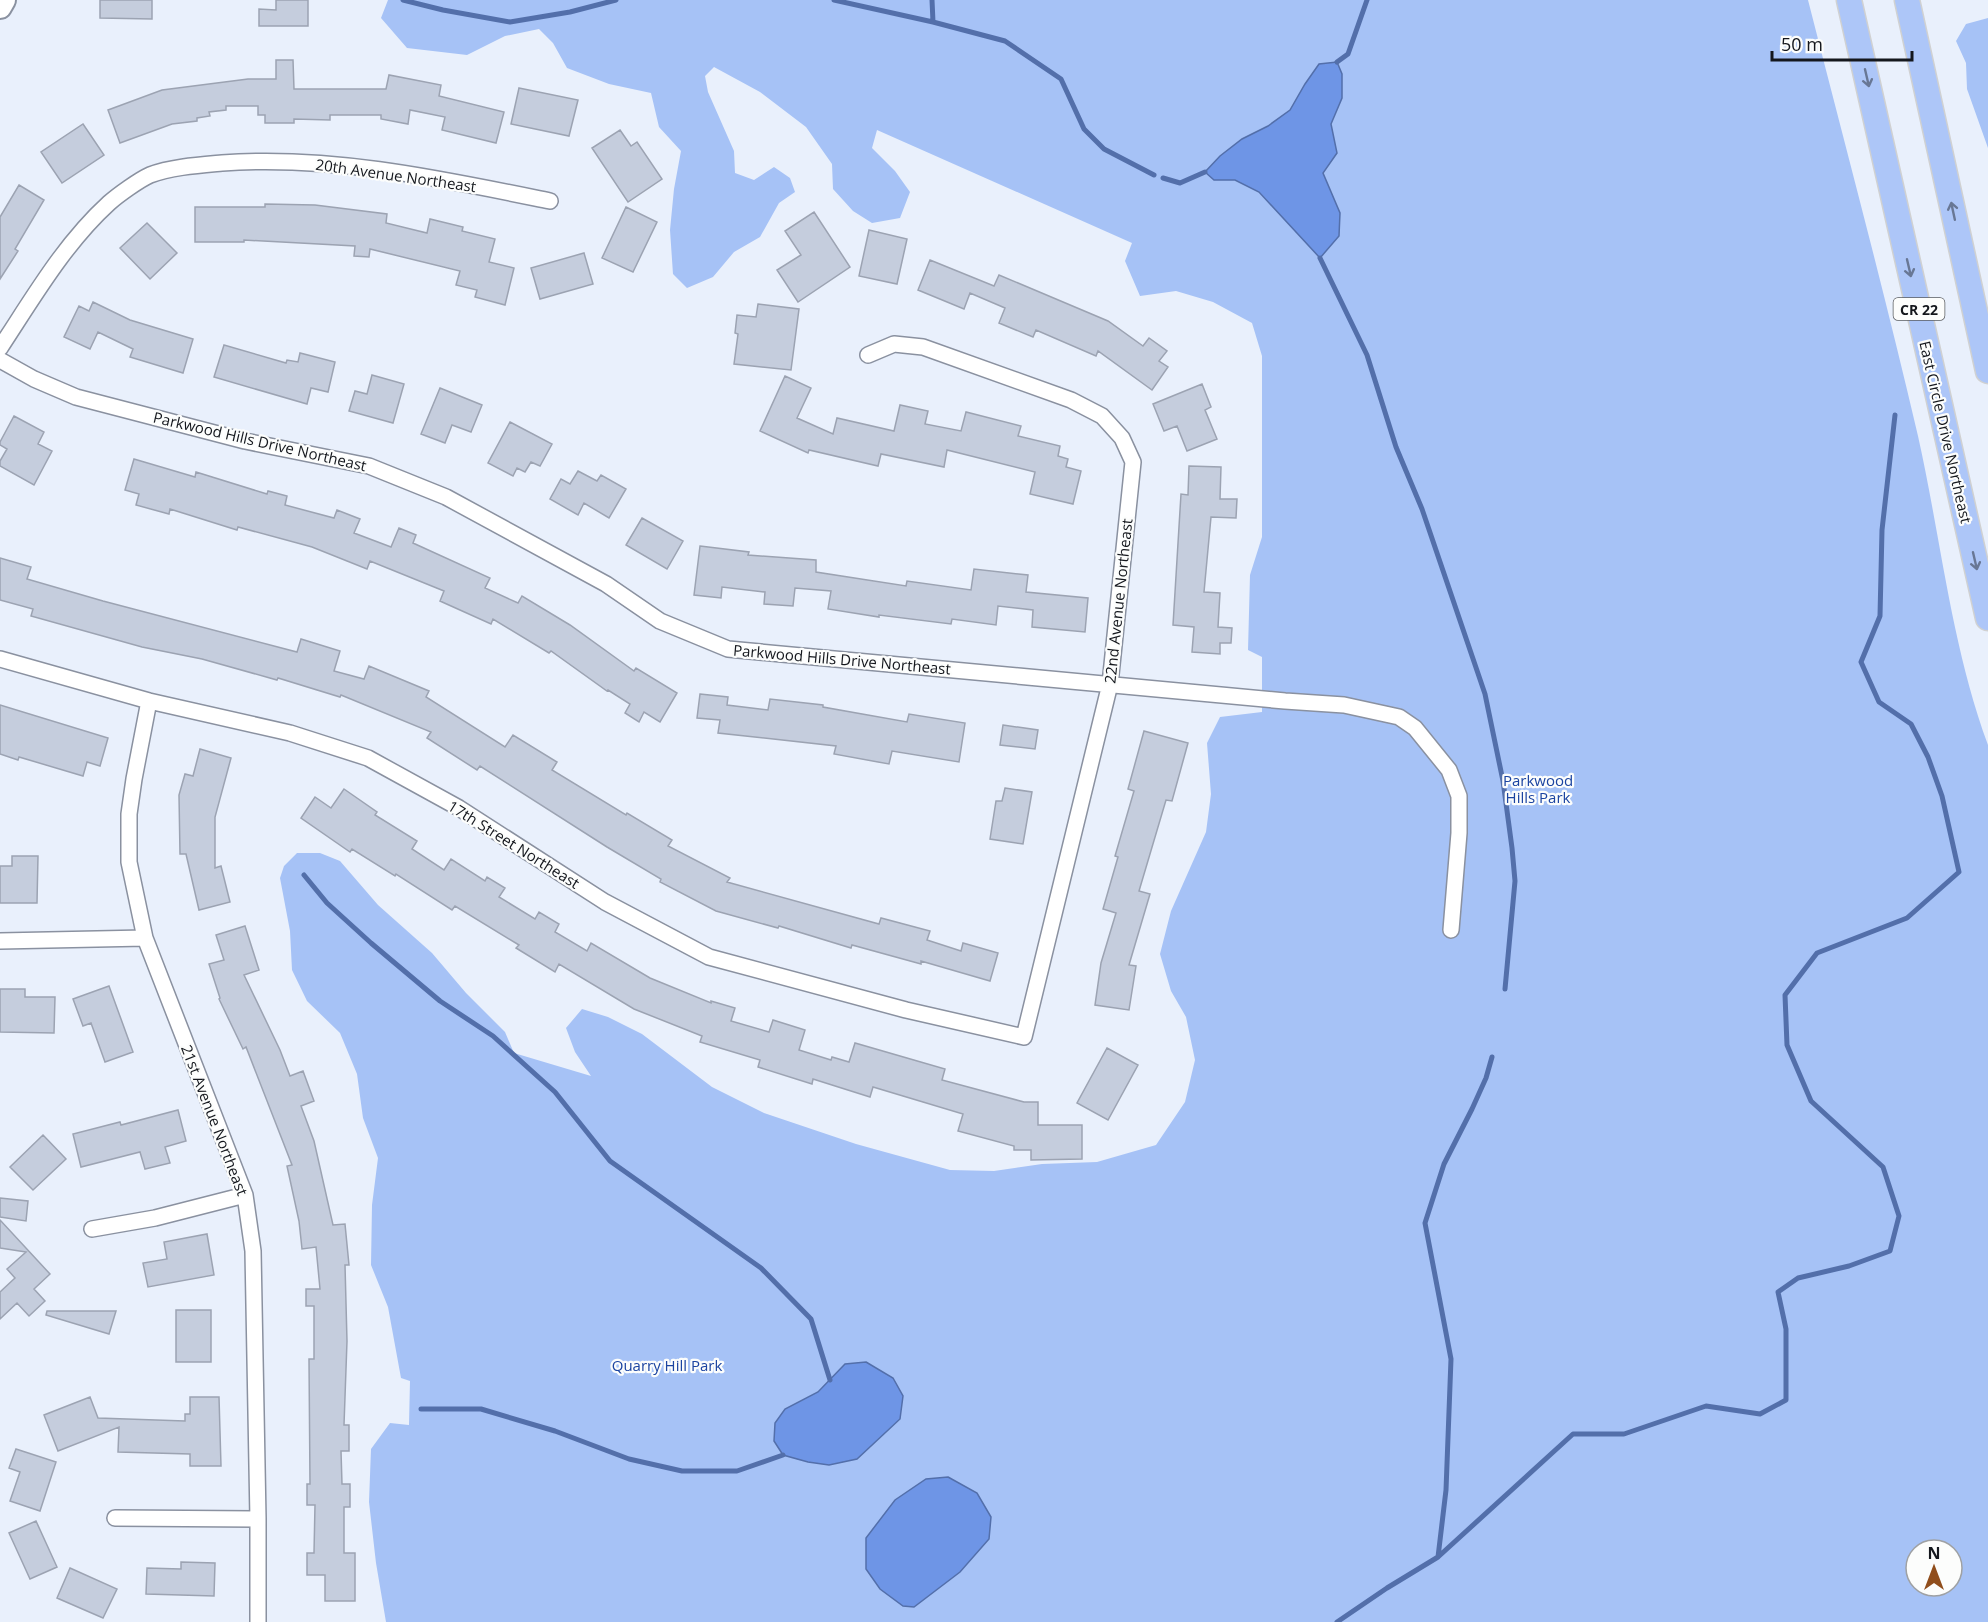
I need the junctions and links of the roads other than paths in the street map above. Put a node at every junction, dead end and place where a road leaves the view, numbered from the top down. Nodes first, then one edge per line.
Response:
1 (4, 0) edge
2 (1849, 0) edge
3 (1907, 0) edge
4 (0, 7) edge
5 (550, 201) dead end
6 (0, 348) edge
7 (868, 355) dead end
8 (0, 360) edge
9 (1988, 371) edge
10 (1988, 618) edge
11 (0, 659) edge
12 (1110, 684) junction
13 (149, 700) junction
14 (1451, 930) dead end
15 (145, 938) junction
16 (0, 941) edge
17 (1024, 1037) joint
18 (244, 1195) junction
19 (92, 1229) dead end
20 (115, 1518) dead end
21 (258, 1520) junction
22 (258, 1622) edge

1 - 4 main road
2 -> 10 main road, East Circle Drive Northeast / CR 22
9 -> 3 main road
5 - 6 street, 20th Avenue Northeast
7 - 12 street, 22nd Avenue Northeast
8 - 12 street, Parkwood Hills Drive Northeast
11 - 13 street, 17th Street Northeast
12 - 14 street, Parkwood Hills Drive Northeast
12 - 17 street, 22nd Avenue Northeast
13 - 15 street, 21st Avenue Northeast
13 - 17 street, 17th Street Northeast
15 - 16 street
15 - 18 street, 21st Avenue Northeast
18 - 19 street
18 - 21 street, 21st Avenue Northeast
20 - 21 street
21 - 22 street, 21st Avenue Northeast

